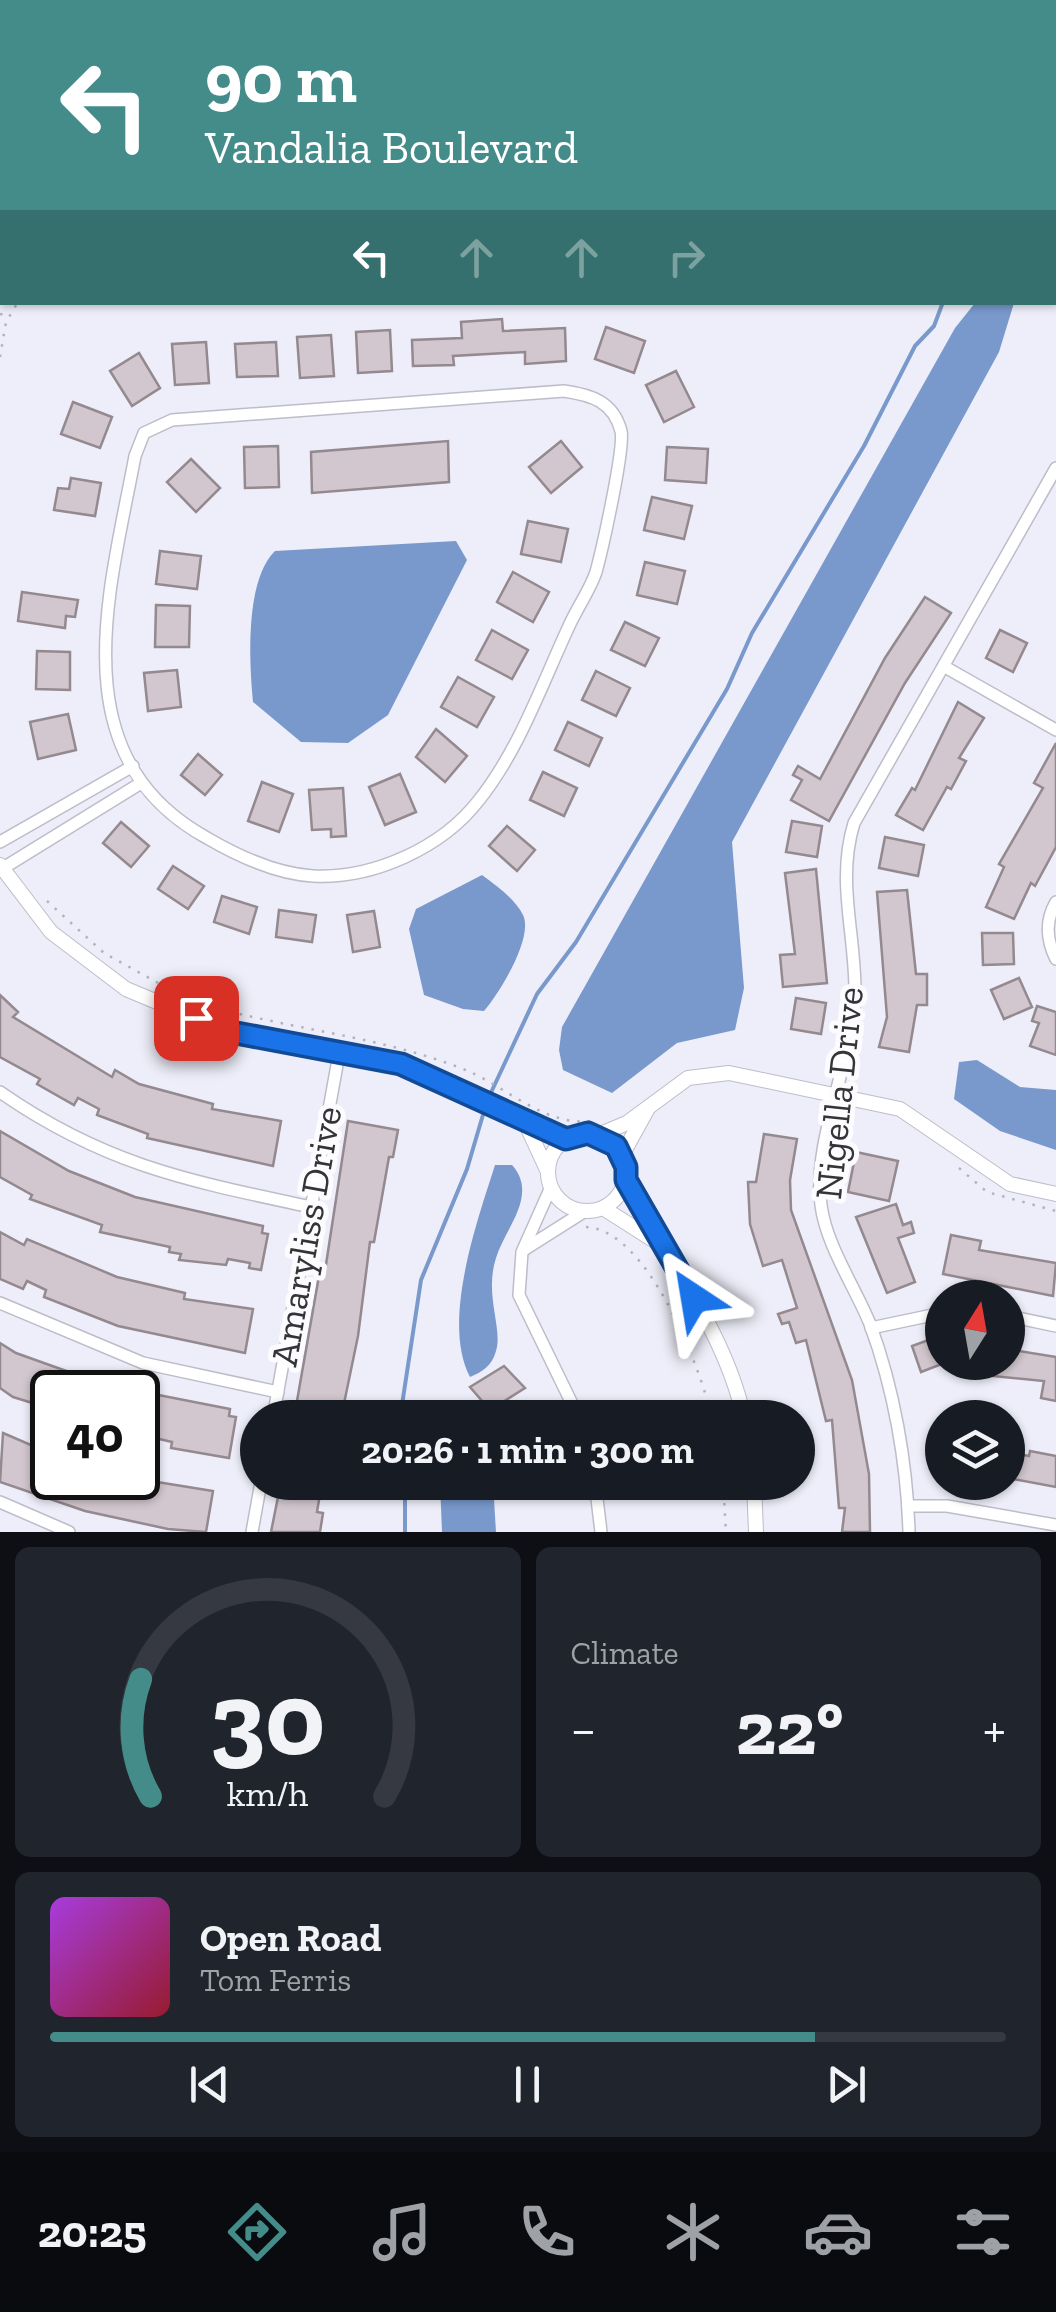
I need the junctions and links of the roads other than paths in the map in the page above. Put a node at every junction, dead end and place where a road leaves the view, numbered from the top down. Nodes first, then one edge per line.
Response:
1 (1056, 468) edge
2 (944, 666) junction
3 (1056, 730) edge
4 (133, 766) junction
5 (141, 783) junction
6 (0, 842) edge
7 (1, 868) edge
8 (1056, 902) edge
9 (1056, 959) edge
10 (339, 1054) junction
11 (0, 1092) edge
12 (835, 1095) junction
13 (650, 1105) junction
14 (524, 1120) junction
15 (598, 1134) junction
16 (566, 1139) junction
17 (622, 1155) junction
18 (550, 1180) junction
19 (626, 1180) junction
20 (1056, 1194) edge
21 (311, 1207) junction
22 (603, 1208) junction
23 (586, 1211) junction
24 (658, 1244) junction
25 (522, 1252) junction
26 (0, 1302) edge
27 (925, 1317) edge
28 (1025, 1320) edge
29 (1056, 1326) edge
30 (871, 1328) junction
31 (278, 1392) junction
32 (276, 1400) edge
33 (569, 1400) edge
34 (738, 1400) edge
35 (258, 1500) edge
36 (597, 1500) edge
37 (755, 1500) edge
38 (0, 1502) edge
39 (908, 1506) junction
40 (1056, 1525) edge
41 (69, 1532) edge
42 (252, 1532) edge
43 (601, 1532) edge
44 (756, 1532) edge
45 (909, 1532) edge

1 - 2 street, Nigella Drive
2 - 3 street
2 - 12 street, Nigella Drive
4 - 5 street
4 - 5 street
4 - 6 street
5 - 7 street
7 - 10 street
8 - 9 street
10 - 14 street
10 - 21 street, Amaryliss Drive
11 - 21 street
12 - 13 street
12 - 20 street
12 - 30 street, Nigella Drive
13 - 15 street
13 - 17 street
14 - 16 street
14 - 18 street
15 - 16 street
15 - 17 street
16 - 18 street
17 - 19 street
18 - 23 street
18 - 25 street
19 - 22 street
19 - 24 street
21 - 31 street, Amaryliss Drive
22 - 23 street
22 - 24 street
23 - 25 street
24 - 34 street
25 - 33 street
26 - 31 street
27 - 30 street
28 - 29 street
30 - 39 street, Nigella Drive
31 - 32 street, Amaryliss Drive
35 - 42 street
36 - 43 street
37 - 44 street
38 - 41 street
39 - 40 street
39 - 45 street, Nigella Drive

